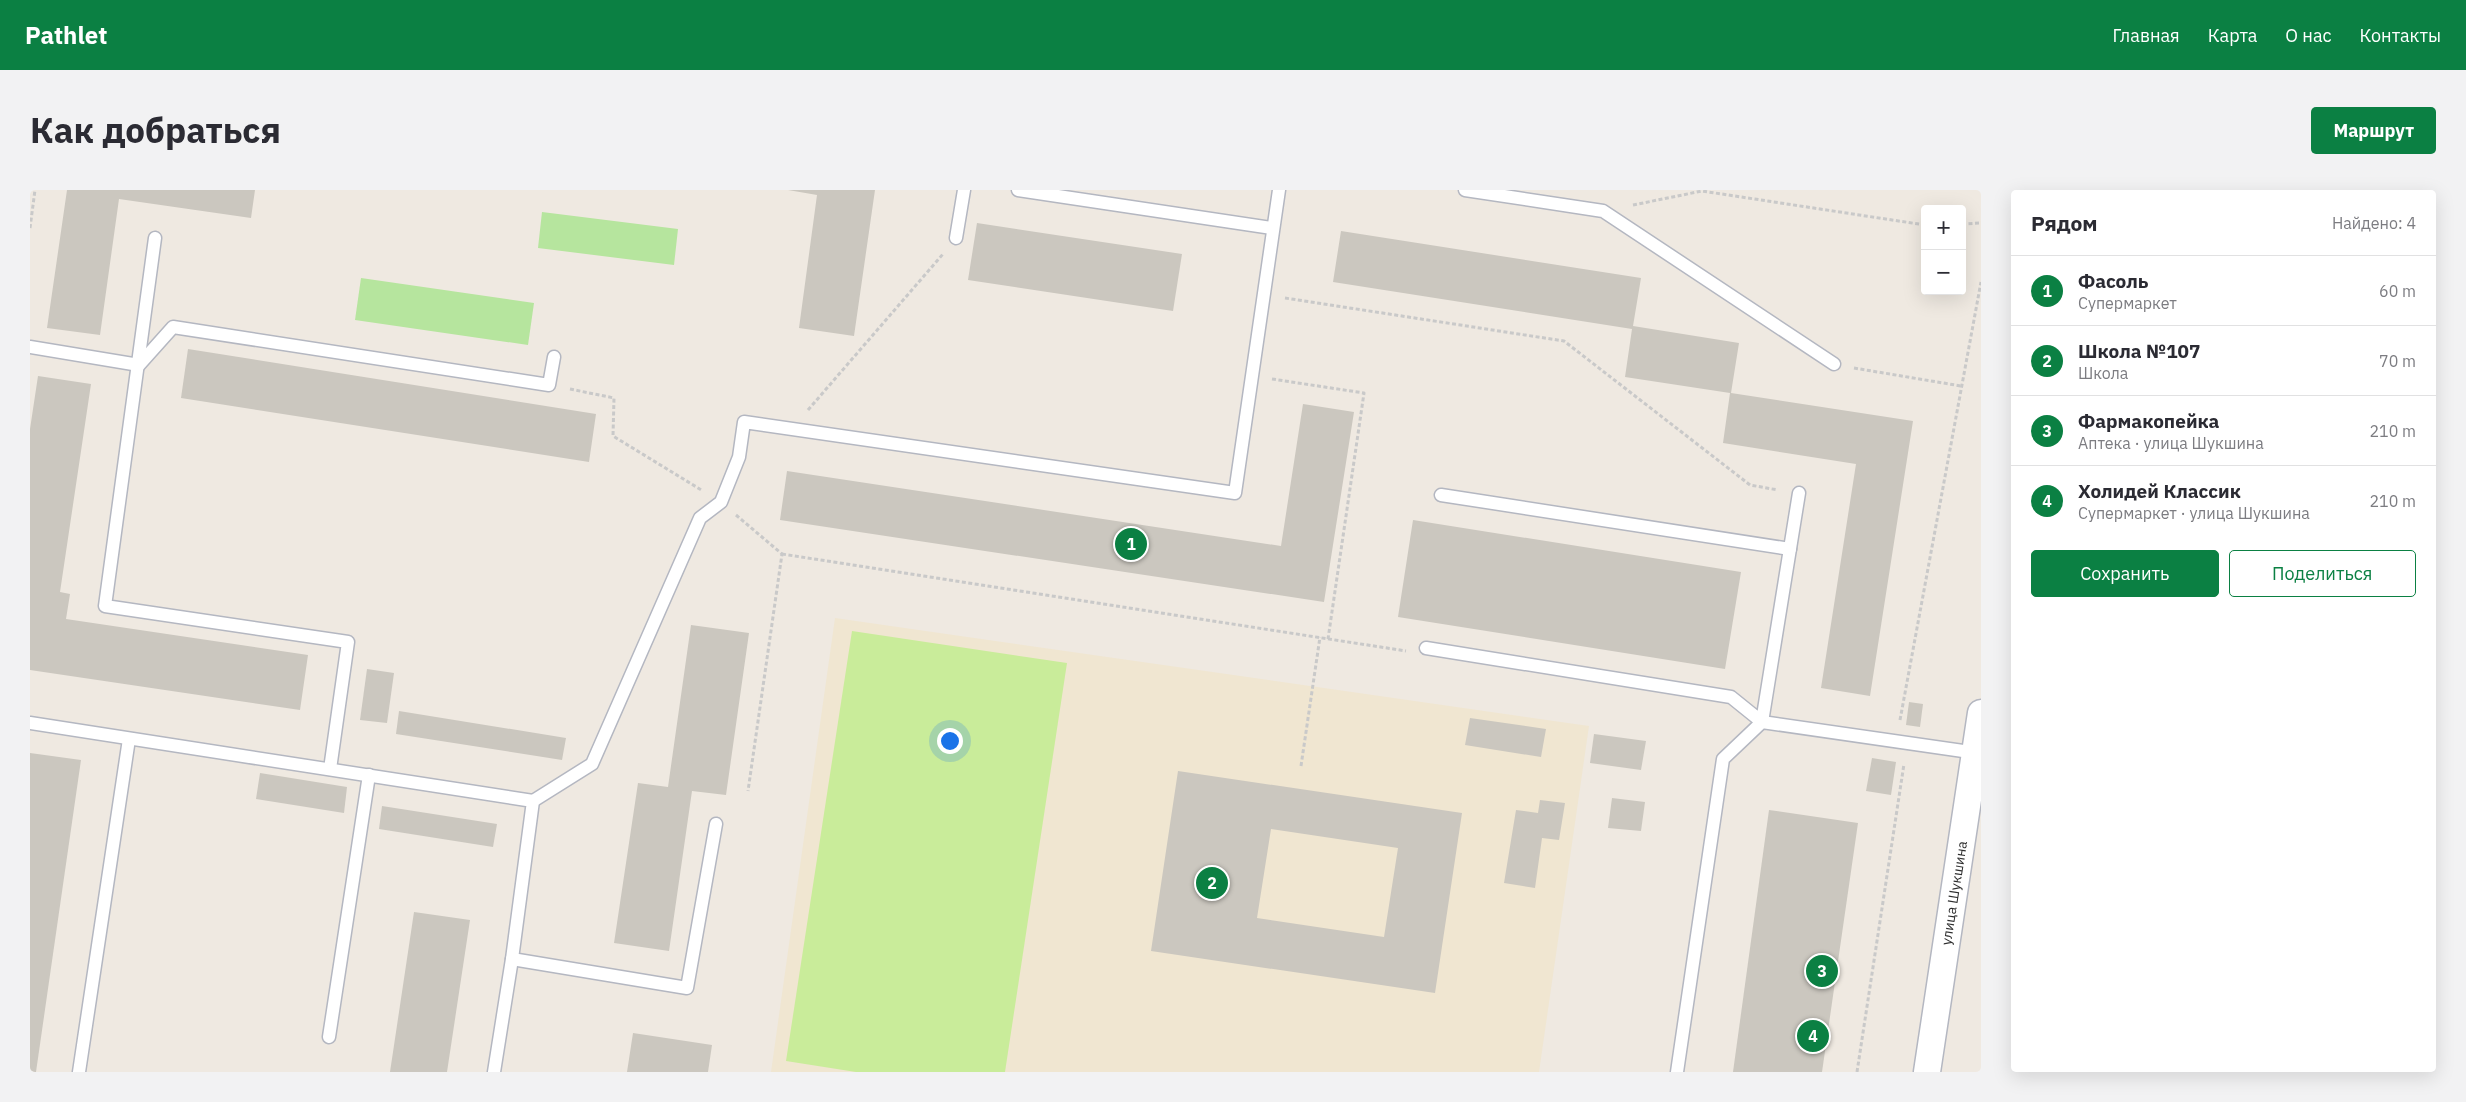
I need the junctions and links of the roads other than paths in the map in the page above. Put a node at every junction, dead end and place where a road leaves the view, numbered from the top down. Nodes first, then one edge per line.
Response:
1 (964, 190) edge
2 (1018, 190) edge
3 (1279, 190) edge
4 (1465, 190) edge
5 (1272, 228) junction
6 (155, 238) dead end
7 (956, 238) road end
8 (30, 347) edge
9 (554, 357) dead end
10 (1834, 364) road end
11 (138, 365) junction
12 (1798, 494) road end
13 (1441, 495) dead end
14 (1790, 549) junction
15 (1426, 648) dead end
16 (1981, 713) edge
17 (1762, 722) junction
18 (30, 723) edge
19 (129, 738) junction
20 (1978, 753) edge
21 (330, 769) junction
22 (370, 775) junction
23 (533, 801) junction
24 (716, 824) dead end
25 (512, 959) junction
26 (329, 1037) dead end
27 (78, 1072) edge
28 (494, 1072) edge
29 (1677, 1072) edge
30 (1927, 1072) edge

1 - 7 lane
2 - 5 lane
3 - 5 lane
4 - 10 lane
5 - 23 lane
6 - 11 lane
8 - 11 lane
9 - 11 lane
11 - 21 lane
12 - 14 lane
13 - 14 lane
14 - 17 lane
15 - 17 lane
16 - 20 street, улица Шукшина
17 - 20 lane
17 - 29 lane
18 - 19 lane
19 - 21 lane
19 - 27 lane
20 - 30 street, улица Шукшина
21 - 22 lane
22 - 23 lane
22 - 26 lane
23 - 25 lane
24 - 25 lane
25 - 28 lane

